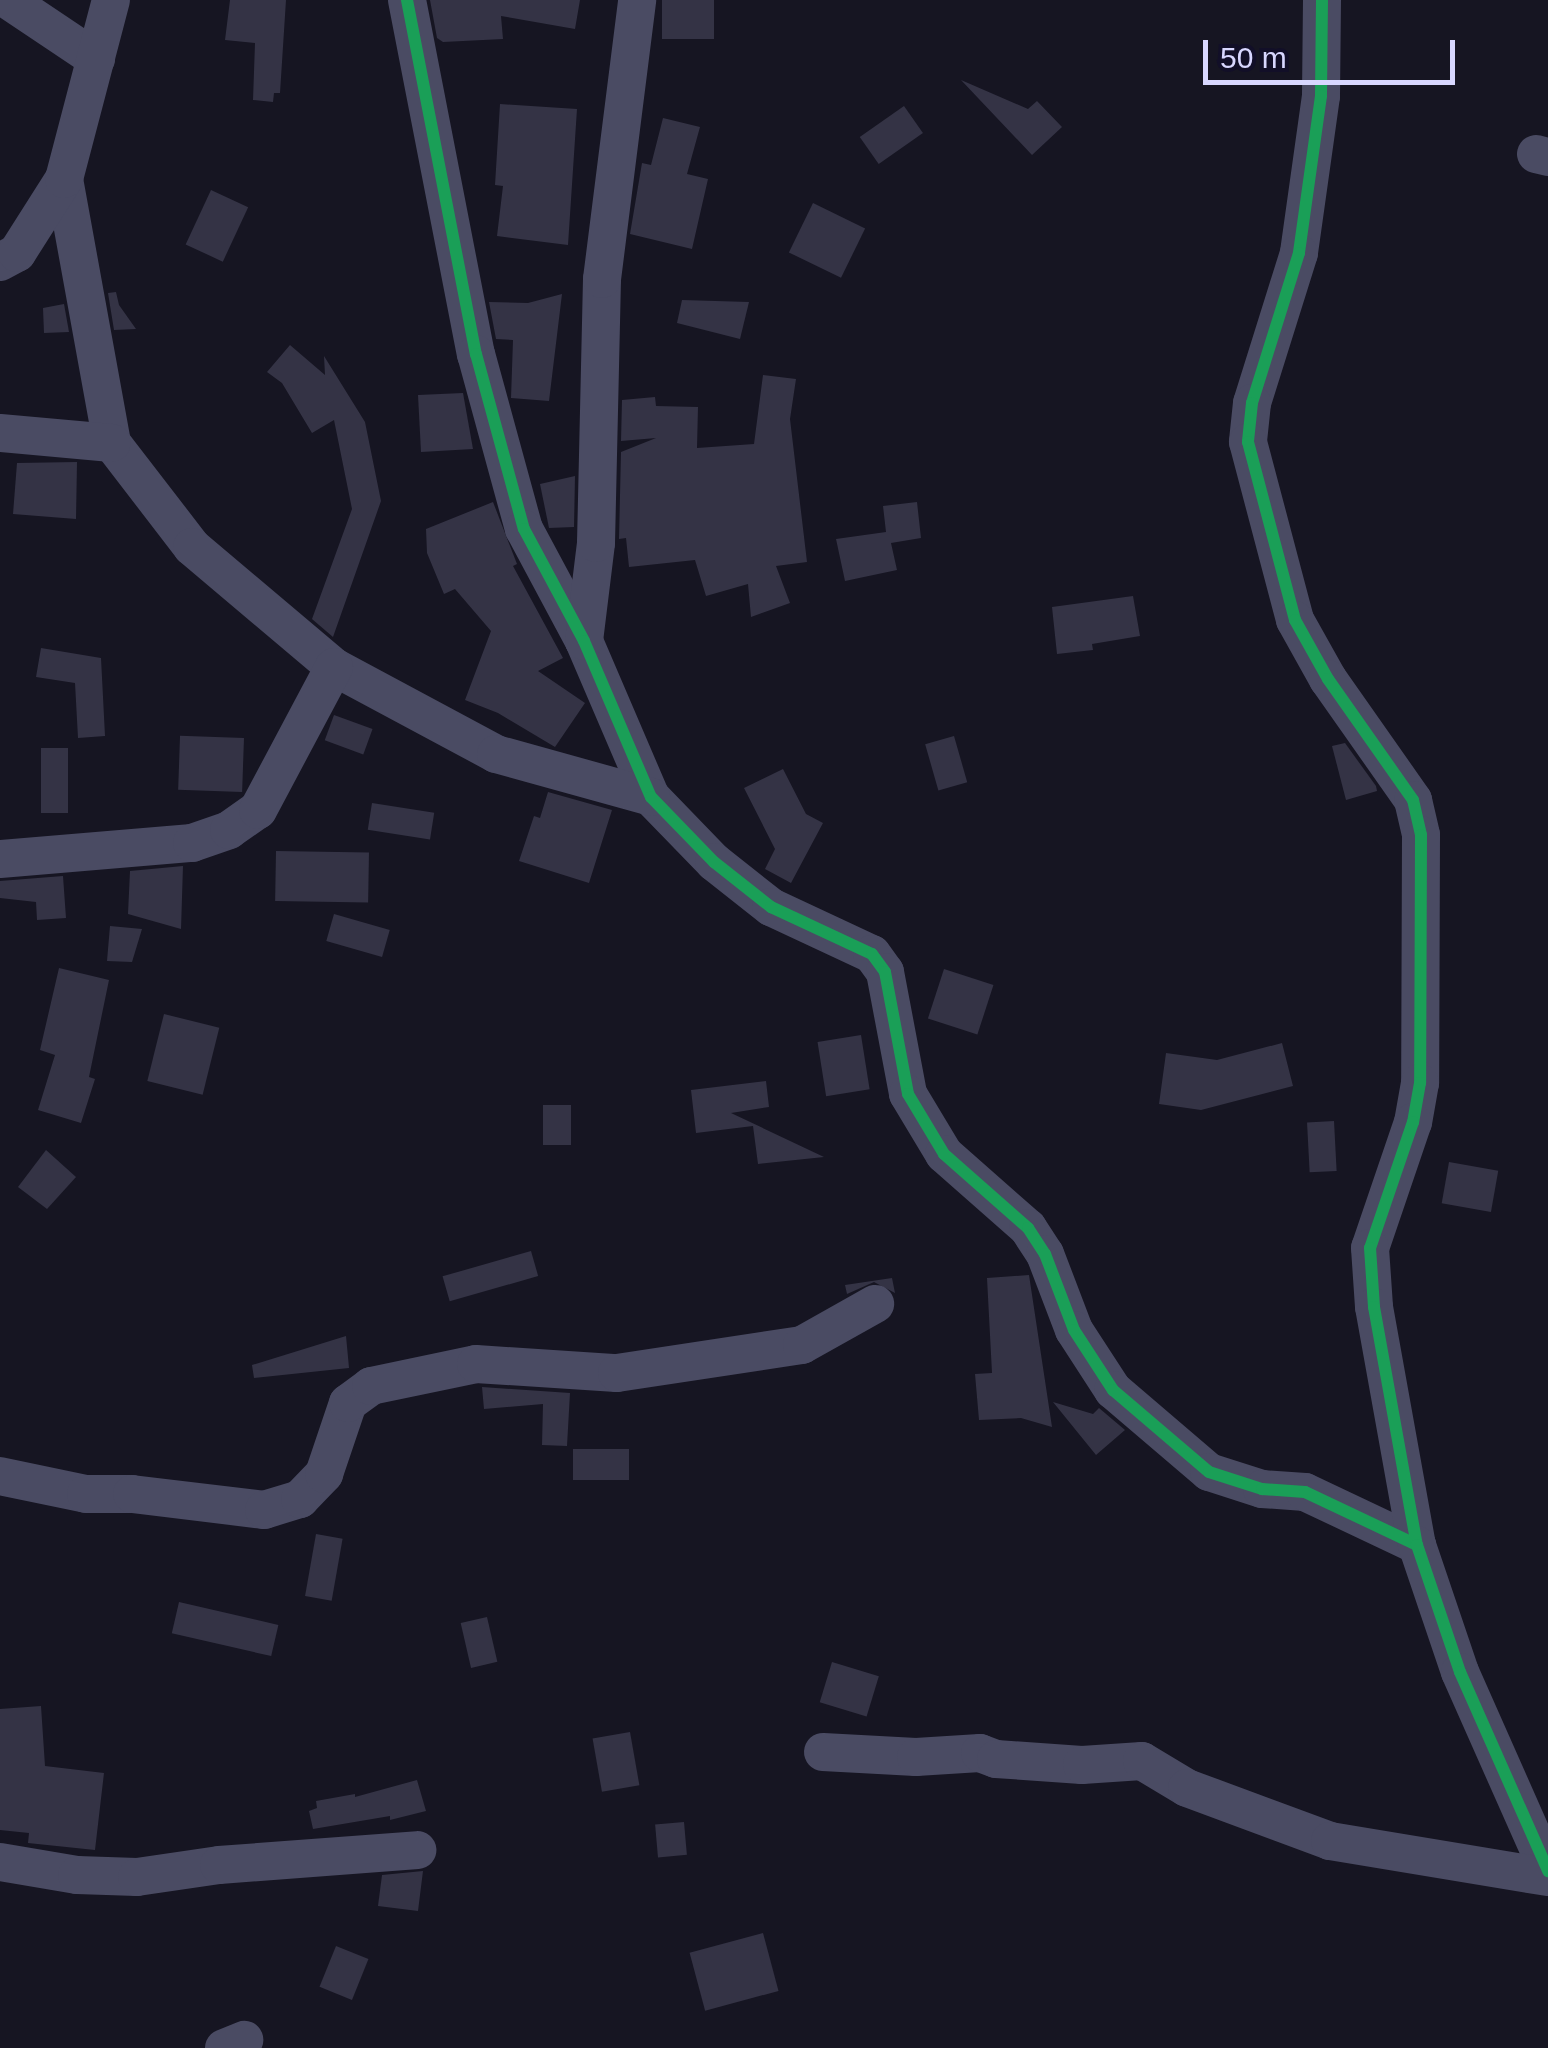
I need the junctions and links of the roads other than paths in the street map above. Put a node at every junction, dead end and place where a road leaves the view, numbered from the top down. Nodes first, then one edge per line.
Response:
1 (8, 0) edge
2 (111, 0) edge
3 (407, 0) edge
4 (638, 0) edge
5 (1322, 0) edge
6 (96, 59) junction
7 (64, 179) junction
8 (0, 262) edge
9 (0, 433) edge
10 (112, 443) junction
11 (584, 641) junction
12 (334, 667) junction
13 (652, 797) junction
14 (0, 859) edge
15 (875, 1304) dead end
16 (0, 1476) edge
17 (1416, 1545) junction
18 (824, 1752) dead end
19 (416, 1850) dead end
20 (0, 1862) edge
21 (1548, 1874) edge

1 - 6 street
2 - 6 street
3 - 11 street
4 - 11 street
5 - 17 street
6 - 7 street
7 - 8 street
7 - 10 street
9 - 10 street
10 - 12 street
11 - 13 street
12 - 13 street
12 - 14 street
13 - 17 street
15 - 16 street
17 - 21 street
18 - 21 street
19 - 20 street

